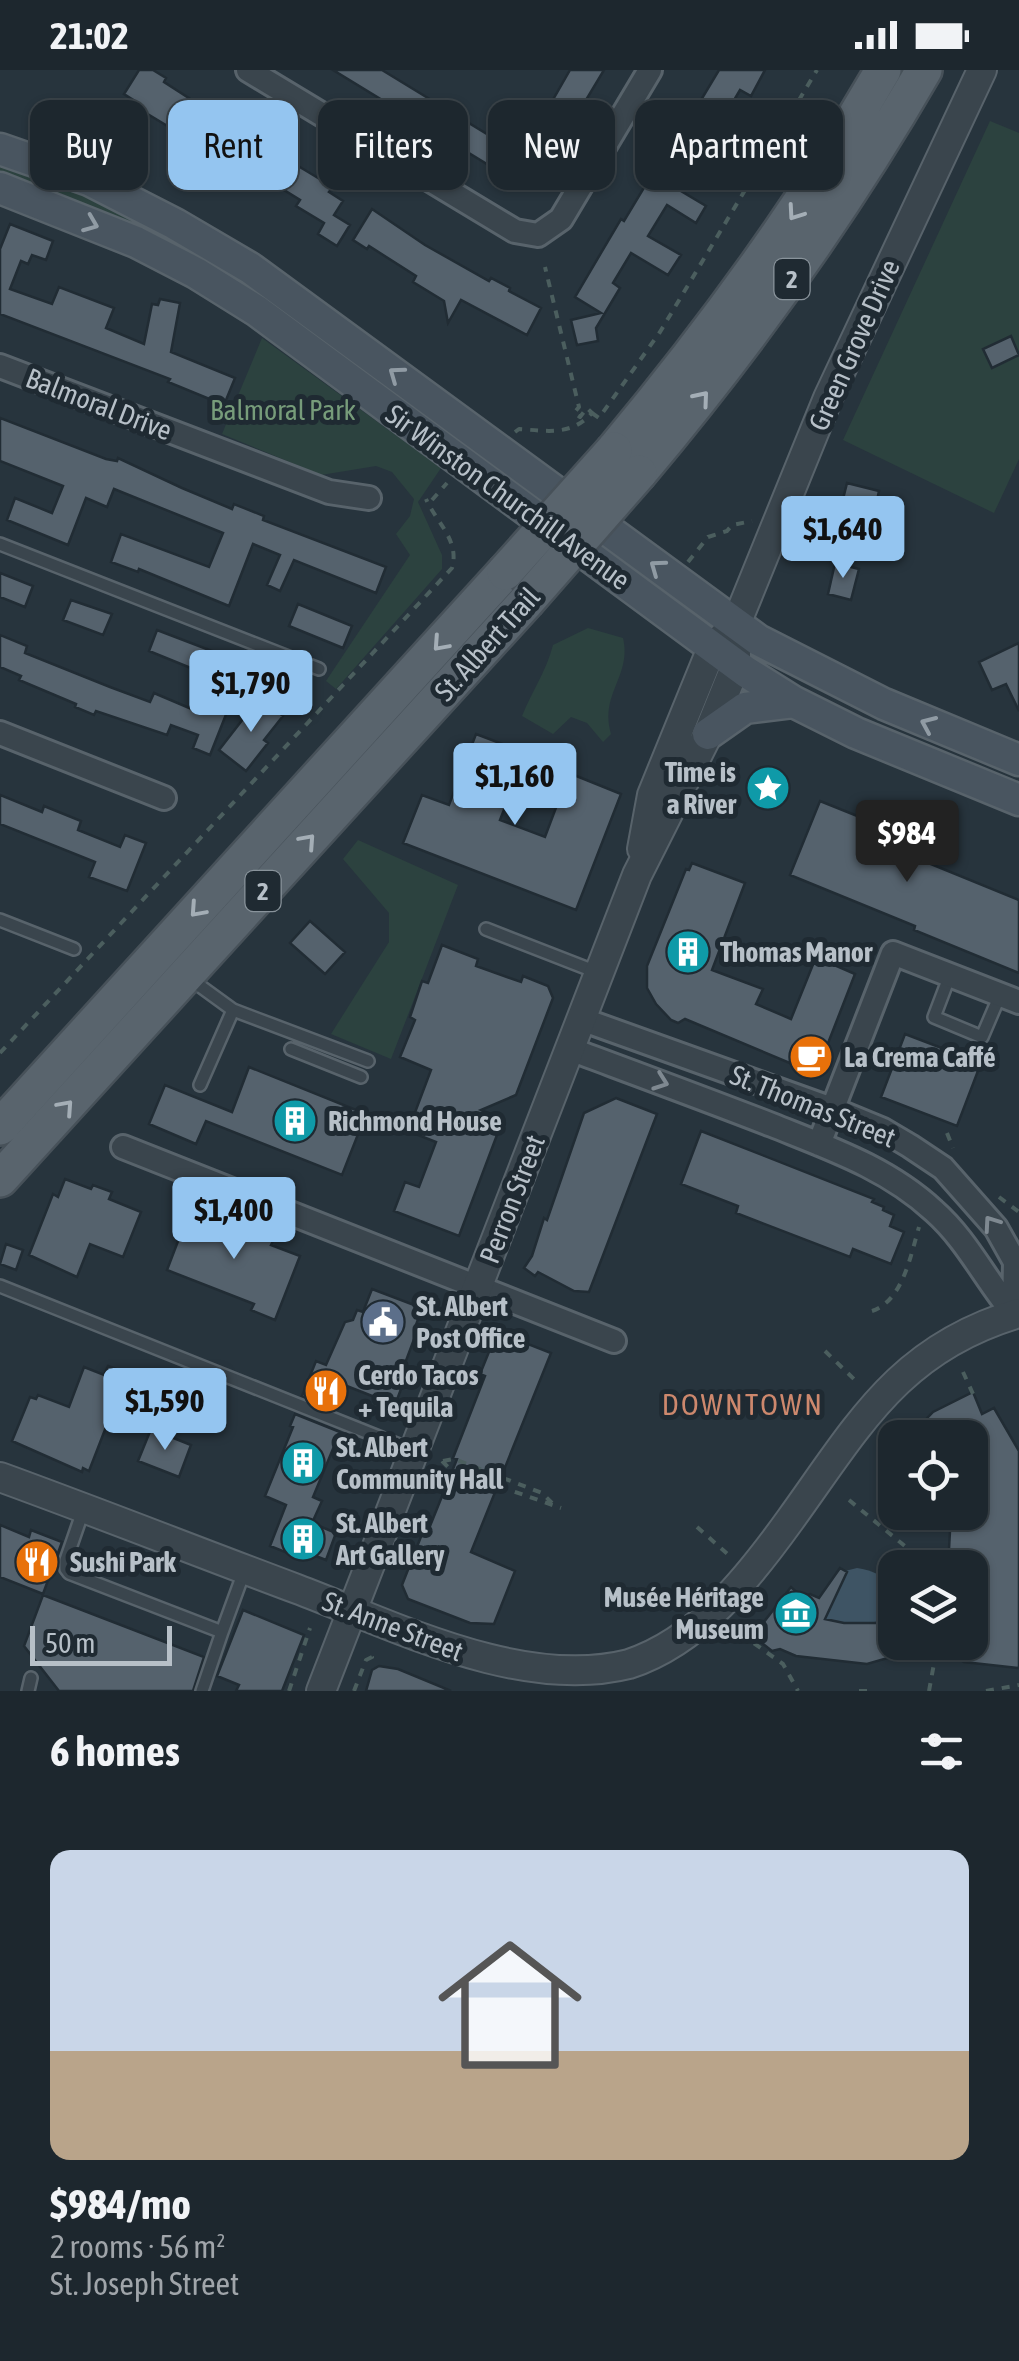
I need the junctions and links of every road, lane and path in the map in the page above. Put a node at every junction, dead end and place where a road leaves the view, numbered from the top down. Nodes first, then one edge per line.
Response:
1 (248, 70) edge
2 (650, 70) edge
3 (817, 70) edge
4 (882, 70) edge
5 (924, 70) edge
6 (982, 70) edge
7 (0, 149) edge
8 (0, 188) edge
9 (545, 268) dead end
10 (0, 366) edge
11 (592, 413) junction
12 (507, 438) dead end
13 (627, 462) junction
14 (454, 475) dead end
15 (369, 498) dead end
16 (757, 520) dead end
17 (0, 544) edge
18 (682, 571) dead end
19 (736, 624) junction
20 (724, 657) junction
21 (319, 669) dead end
22 (794, 702) junction
23 (0, 733) edge
24 (708, 734) junction
25 (1019, 760) edge
26 (164, 798) dead end
27 (1019, 800) edge
28 (637, 874) junction
29 (0, 920) edge
30 (486, 929) dead end
31 (74, 949) dead end
32 (599, 974) junction
33 (950, 975) junction
34 (185, 976) junction
35 (1009, 998) edge
36 (233, 1010) junction
37 (581, 1019) junction
38 (291, 1049) dead end
39 (570, 1049) junction
40 (338, 1050) junction
41 (0, 1053) edge
42 (368, 1061) dead end
43 (332, 1066) junction
44 (361, 1077) dead end
45 (200, 1085) dead end
46 (832, 1109) junction
47 (0, 1127) edge
48 (819, 1144) junction
49 (124, 1147) dead end
50 (0, 1180) edge
51 (920, 1222) dead end
52 (0, 1286) edge
53 (478, 1287) junction
54 (872, 1312) dead end
55 (1017, 1313) edge
56 (614, 1341) dead end
57 (825, 1351) dead end
58 (962, 1372) dead end
59 (856, 1380) dead end
60 (972, 1392) dead end
61 (415, 1451) junction
62 (0, 1477) edge
63 (849, 1500) dead end
64 (552, 1503) junction
65 (84, 1508) junction
66 (561, 1508) dead end
67 (697, 1528) dead end
68 (910, 1550) edge
69 (731, 1556) dead end
70 (245, 1570) junction
71 (353, 1610) junction
72 (310, 1628) dead end
73 (222, 1632) junction
74 (741, 1634) dead end
75 (370, 1654) dead end
76 (934, 1660) edge
77 (1019, 1685) edge
78 (202, 1691) edge
79 (288, 1691) edge
80 (321, 1691) edge
81 (354, 1691) edge
82 (798, 1691) edge
83 (859, 1691) edge
84 (872, 1691) edge
85 (929, 1691) edge
86 (986, 1691) edge

1 - 2 street
3 - 11 path
4 -> 13 main road, St. Albert Trail / 2
13 -> 5 main road, St. Albert Trail / 2
6 - 19 street, Green Grove Drive
19 -> 7 main road, Sir Winston Churchill Avenue
8 -> 20 main road, Sir Winston Churchill Avenue
9 - 11 path
10 - 15 street, Balmoral Drive
11 - 12 path
34 -> 13 main road, St. Albert Trail / 2, bridge
13 -> 47 main road, St. Albert Trail / 2, bridge
14 - 41 path
16 - 18 path
17 - 21 lane
19 - 20 street, Perron Street
25 -> 19 main road, Sir Winston Churchill Avenue
20 - 22 main road, Sir Winston Churchill Avenue
20 - 24 street, Perron Street
20 - 28 street, Perron Street
22 - 24 main road
22 - 27 main road, Sir Winston Churchill Avenue
23 - 26 street
24 - 28 street, Perron Street
28 - 32 street, Perron Street
29 - 31 lane
30 - 32 lane
32 - 37 street, Perron Street
33 - 35 street
33 - 35 lane
33 - 46 street
34 - 36 lane
50 -> 34 main road, St. Albert Trail / 2
36 - 40 lane
36 - 45 lane
37 - 39 street, Perron Street
37 - 46 street, St. Thomas Street
38 - 43 lane
39 -> 48 street, St. Thomas Street
39 - 53 street, Perron Street
40 - 42 lane
40 - 43 lane
43 - 44 lane
46 - 48 street
55 -> 46 street, St. Thomas Street
48 - 55 street, St. Thomas Street
49 - 53 street
51 - 54 path
52 - 61 lane
53 - 56 street
53 - 61 street, Perron Street
55 - 71 street, St. Anne Street
57 - 59 path
58 - 60 path
61 - 71 street, Perron Street
62 - 65 street, St. Anne Street
63 - 68 path
64 - 64 path
64 - 66 path
65 - 70 street, St. Anne Street
65 - 73 lane
67 - 69 path
70 - 71 street, St. Anne Street
70 - 73 lane
71 - 80 street, Perron Street
72 - 79 path
73 - 78 lane
74 - 82 path
75 - 81 path
76 - 85 path
77 - 86 path
83 - 84 path

